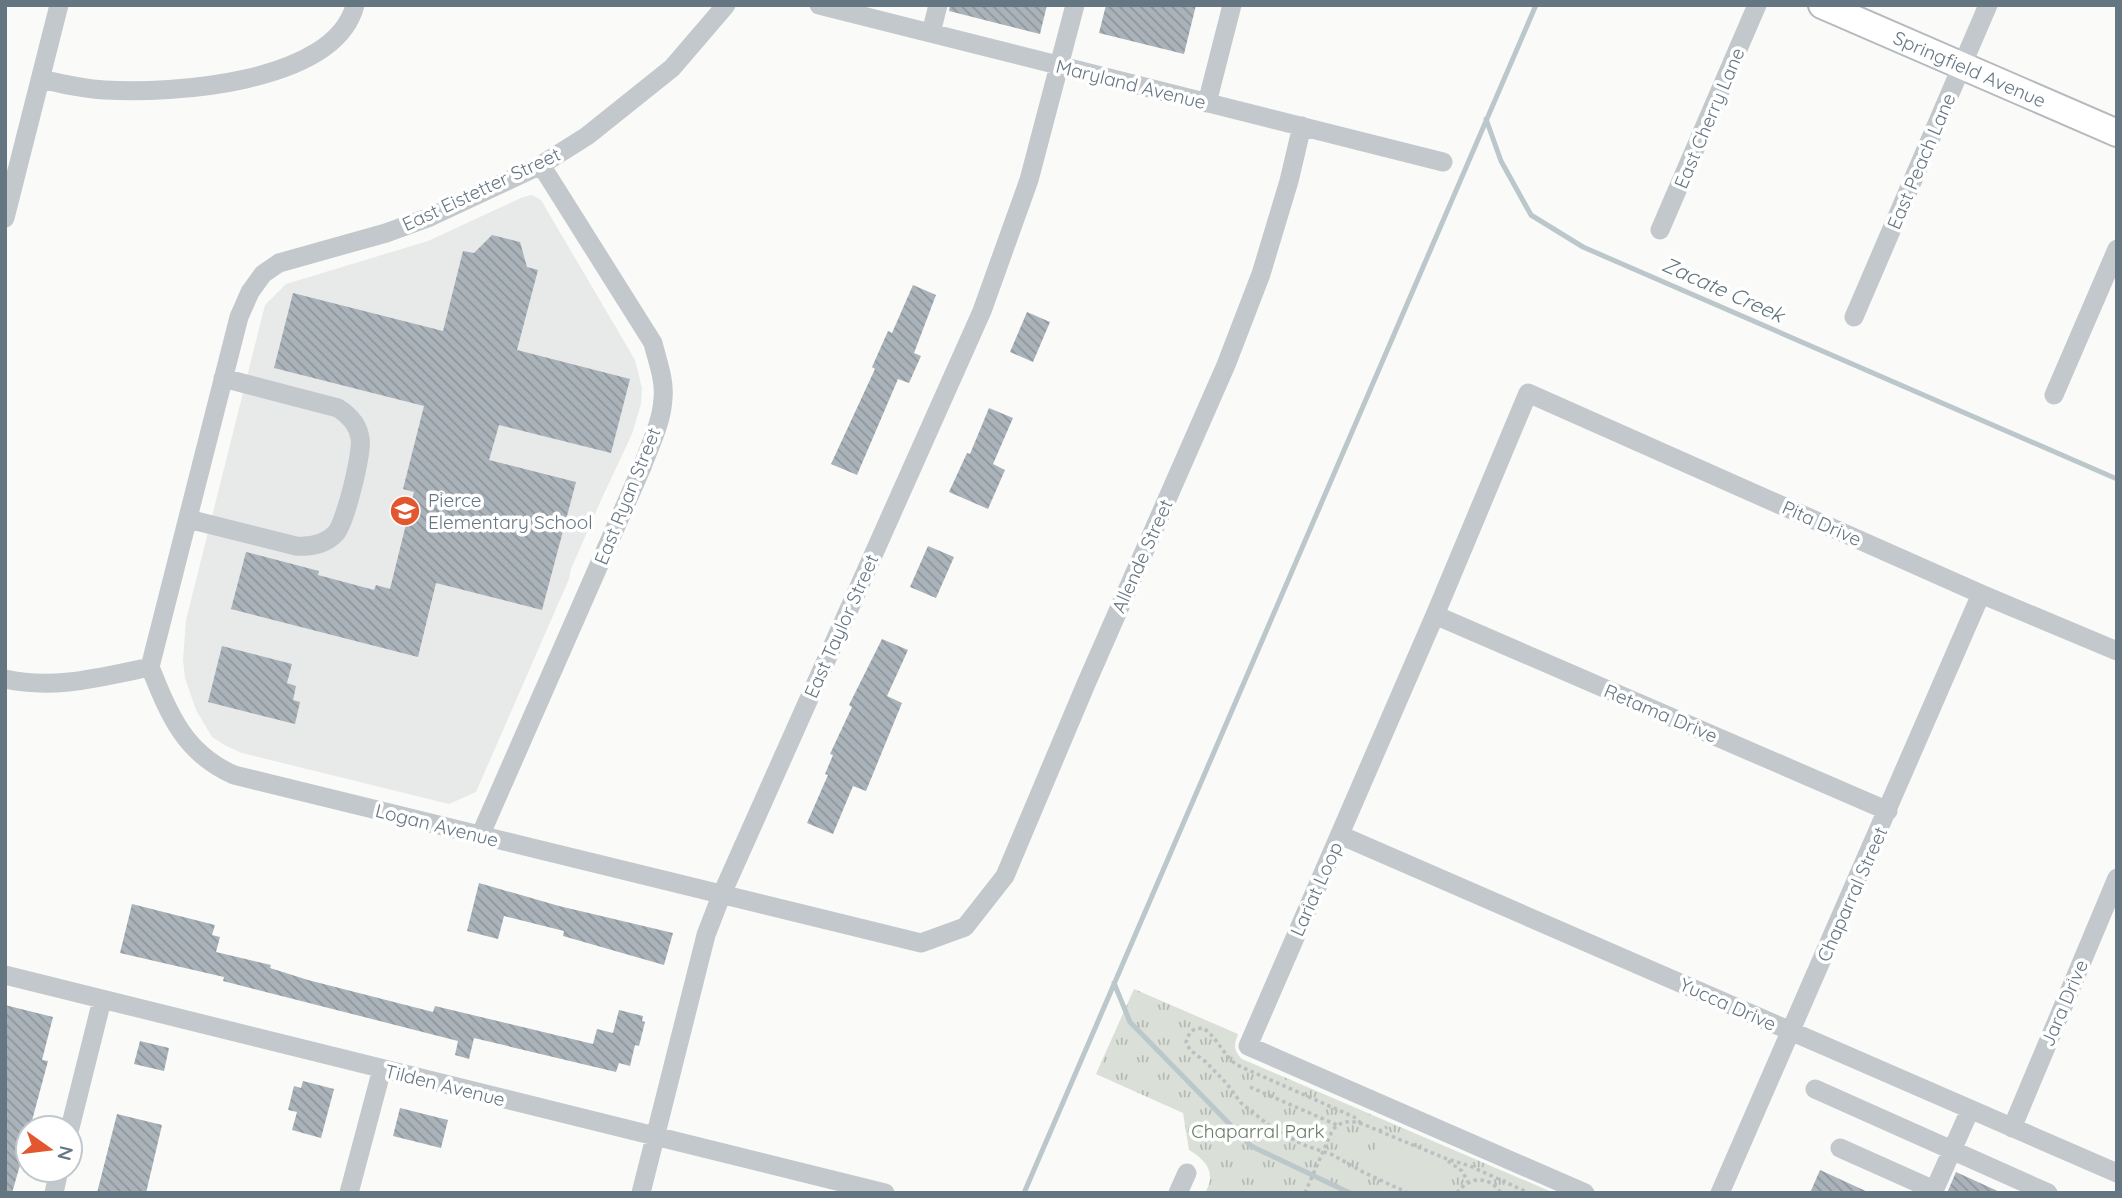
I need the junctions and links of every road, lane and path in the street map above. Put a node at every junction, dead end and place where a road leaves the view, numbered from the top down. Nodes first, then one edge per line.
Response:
1 (59, 5) edge
2 (355, 5) edge
3 (726, 5) edge
4 (818, 5) edge
5 (938, 5) edge
6 (1075, 5) edge
7 (1232, 5) edge
8 (1757, 5) edge
9 (1822, 5) edge
10 (1988, 5) edge
11 (931, 33) junction
12 (1059, 66) junction
13 (1962, 66) junction
14 (41, 79) junction
15 (1207, 103) junction
16 (1302, 127) junction
17 (2117, 133) edge
18 (1443, 162) dead end
19 (541, 165) junction
20 (5, 218) edge
21 (1660, 230) dead end
22 (2117, 249) edge
23 (1854, 317) dead end
24 (223, 379) junction
25 (1528, 393) joint
26 (2054, 396) dead end
27 (188, 519) junction
28 (1981, 594) junction
29 (1435, 615) junction
30 (2117, 651) edge
31 (150, 667) junction
32 (5, 679) edge
33 (1888, 811) junction
34 (1340, 835) junction
35 (480, 836) junction
36 (2117, 878) edge
37 (721, 896) junction
38 (921, 943) joint
39 (5, 975) edge
40 (102, 1000) junction
41 (1791, 1032) junction
42 (382, 1069) junction
43 (1250, 1087) dead end
44 (1815, 1089) dead end
45 (1970, 1110) junction
46 (74, 1114) edge
47 (1361, 1123) junction
48 (1337, 1125) junction
49 (1392, 1125) dead end
50 (2012, 1128) junction
51 (1379, 1131) junction
52 (656, 1136) junction
53 (1840, 1148) dead end
54 (1952, 1150) junction
55 (1323, 1152) junction
56 (1447, 1159) junction
57 (1187, 1173) dead end
58 (1503, 1173) dead end
59 (2117, 1173) edge
60 (1499, 1179) junction
61 (1468, 1182) junction
62 (1494, 1185) junction
63 (1933, 1191) edge
64 (349, 1193) edge
65 (641, 1193) edge
66 (885, 1193) edge
67 (1178, 1193) edge
68 (1305, 1193) edge
69 (1408, 1193) edge
70 (1457, 1193) edge
71 (1501, 1193) edge
72 (1529, 1193) edge
73 (1586, 1193) edge
74 (1720, 1193) edge
75 (2048, 1193) edge

1 - 14 street
2 - 14 street
3 - 19 street, East Eistetter Street
4 - 11 street, Maryland Avenue
5 - 11 street
6 - 12 street, East Taylor Street
7 - 15 street
8 - 21 street, East Cherry Lane
9 - 13 main road, Springfield Avenue
10 - 13 street, East Peach Lane
11 - 12 street, Maryland Avenue
12 - 15 street, Maryland Avenue
12 - 37 street, East Taylor Street
13 - 17 main road, Springfield Avenue
13 - 23 street, East Peach Lane
14 - 20 street
15 - 16 street, Maryland Avenue
16 - 18 street, Maryland Avenue
16 - 38 street, Allende Street
19 - 24 street, East Eistetter Street
19 - 35 street, East Ryan Street
22 - 26 street
24 - 27 street, East Eistetter Street
24 - 27 street
25 - 28 street, Pita Drive
25 - 29 street, Lariat Loop
27 - 31 street, East Eistetter Street
28 - 30 street, Pita Drive
28 - 33 street, Chaparral Street
29 - 33 street, Retama Drive
29 - 34 street, Lariat Loop
31 - 32 street
31 - 35 street, Logan Avenue
33 - 41 street, Chaparral Street
34 - 41 street, Yucca Drive
34 - 73 street, Lariat Loop
35 - 37 street, Logan Avenue
36 - 50 street, Jara Drive
37 - 38 street, Logan Avenue
37 - 52 street, East Taylor Street
39 - 40 street, Tilden Avenue
40 - 42 street, Tilden Avenue
40 - 46 street
41 - 45 street, Yucca Drive
41 - 74 street, Chaparral Street
42 - 52 street, Tilden Avenue
42 - 64 street
43 - 48 path
44 - 54 street
45 - 50 street, Yucca Drive
45 - 54 street
47 - 48 path
47 - 51 path
47 - 55 path
48 - 55 path
49 - 51 path
50 - 59 street, Yucca Drive
51 - 56 path
52 - 65 street, East Taylor Street
52 - 66 street, Tilden Avenue
53 - 63 street
54 - 63 street
54 - 75 street
55 - 68 path
55 - 69 path
56 - 60 path
56 - 61 path
57 - 67 street
58 - 60 path
60 - 62 path
60 - 72 path
61 - 62 path
61 - 70 path
62 - 71 path

